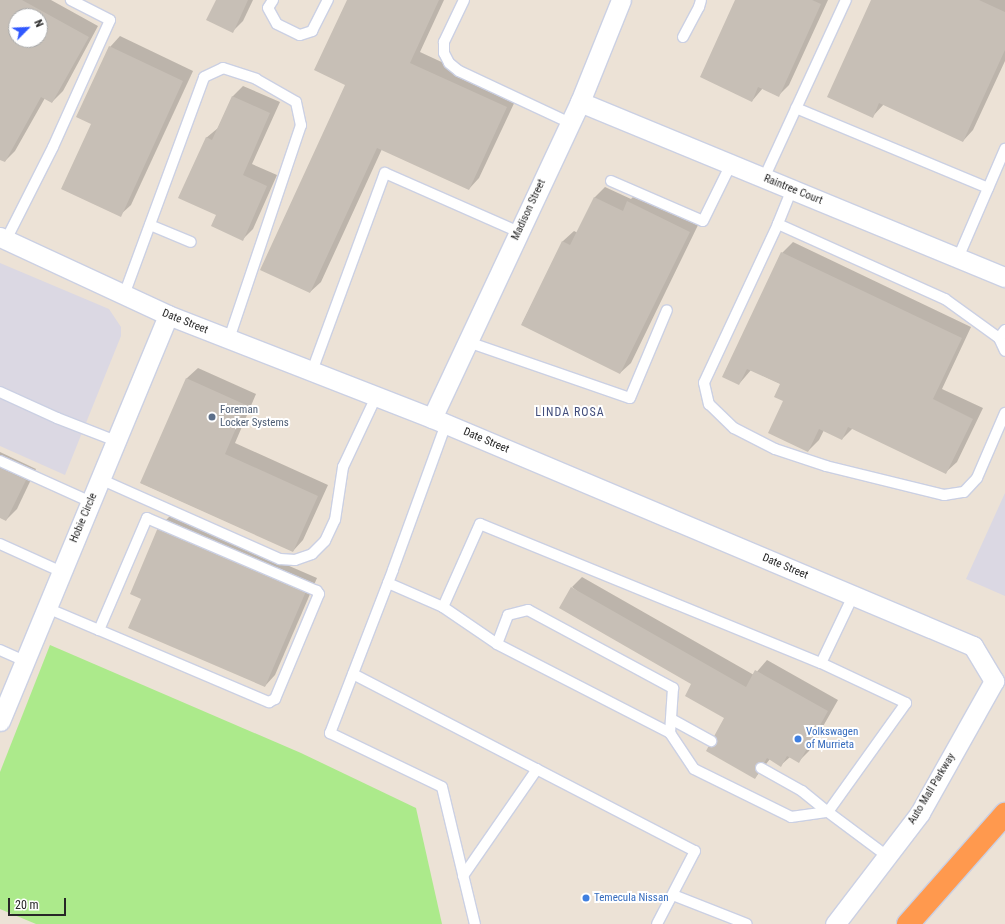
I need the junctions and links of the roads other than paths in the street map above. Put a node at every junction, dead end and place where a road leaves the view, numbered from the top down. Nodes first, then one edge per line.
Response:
1 (71, 0) edge
2 (273, 0) edge
3 (328, 0) edge
4 (464, 0) edge
5 (621, 0) edge
6 (701, 0) edge
7 (846, 0) edge
8 (683, 37) dead end
9 (580, 102) junction
10 (796, 108) junction
11 (570, 123) junction
12 (1005, 149) edge
13 (731, 164) junction
14 (764, 178) junction
15 (611, 181) dead end
16 (988, 188) junction
17 (792, 189) junction
18 (778, 224) junction
19 (150, 225) junction
20 (519, 232) junction
21 (3, 239) edge
22 (191, 242) dead end
23 (958, 258) junction
24 (1005, 277) edge
25 (124, 295) junction
26 (667, 310) dead end
27 (168, 315) junction
28 (1002, 334) edge
29 (230, 339) junction
30 (468, 342) junction
31 (1005, 351) edge
32 (312, 371) junction
33 (0, 392) edge
34 (376, 396) junction
35 (1005, 413) edge
36 (439, 421) junction
37 (116, 441) junction
38 (0, 462) edge
39 (100, 479) junction
40 (148, 500) junction
41 (91, 502) junction
42 (145, 520) junction
43 (0, 544) edge
44 (62, 572) junction
45 (388, 583) junction
46 (853, 596) junction
47 (443, 607) junction
48 (47, 608) junction
49 (99, 630) junction
50 (497, 644) junction
51 (973, 646) joint
52 (0, 650) edge
53 (25, 661) junction
54 (821, 662) junction
55 (353, 674) junction
56 (671, 719) junction
57 (0, 720) edge
58 (670, 733) junction
59 (711, 742) dead end
60 (761, 768) dead end
61 (537, 769) junction
62 (828, 812) junction
63 (1005, 814) edge
64 (887, 856) junction
65 (463, 876) junction
66 (673, 895) junction
67 (476, 923) edge
68 (657, 924) edge
69 (747, 924) edge
70 (836, 924) edge
71 (908, 924) edge

1 - 21 lane
2 - 3 lane
4 - 11 lane
5 - 9 street, Madison Street
6 - 8 lane
7 - 10 lane
9 - 11 street, Madison Street
9 - 13 street, Raintree Court
10 - 14 lane
10 - 16 lane
11 - 20 street, Madison Street
12 - 16 lane
13 - 14 street, Raintree Court
13 - 15 lane
14 - 17 street, Raintree Court
16 - 23 lane
17 - 18 lane
17 - 23 street, Raintree Court
18 - 28 lane
18 - 35 lane
19 - 22 lane
19 - 25 lane
19 - 29 lane
20 - 30 street, Madison Street
20 - 32 lane
21 - 25 street, Date Street
23 - 24 street, Raintree Court
25 - 27 street, Date Street
26 - 30 lane
27 - 29 street, Date Street
27 - 37 street, Hobie Circle
28 - 31 lane
29 - 32 street, Date Street
30 - 36 street, Madison Street
32 - 34 street, Date Street
33 - 37 lane
34 - 36 street, Date Street
34 - 40 lane
36 - 45 lane
36 - 46 street, Date Street
37 - 39 street, Hobie Circle
38 - 41 lane
39 - 40 lane
39 - 41 street, Hobie Circle
40 - 42 lane
41 - 44 street, Hobie Circle
42 - 49 lane
42 - 49 lane
43 - 44 lane
44 - 48 street, Hobie Circle
45 - 47 lane
45 - 55 lane
46 - 51 street, Date Street
46 - 54 lane
47 - 50 lane
47 - 54 lane
48 - 49 lane
48 - 53 street, Hobie Circle
50 - 56 lane
50 - 58 lane
51 - 64 street, Auto Mall Parkway
52 - 53 lane
53 - 57 street, Hobie Circle
54 - 62 lane
55 - 61 lane
55 - 65 lane
56 - 58 lane
56 - 59 lane
58 - 62 lane
60 - 62 lane
61 - 65 lane
61 - 66 lane
62 - 64 lane
63 - 71 highway
64 - 70 street, Auto Mall Parkway
65 - 67 lane
66 - 68 lane
66 - 69 lane

